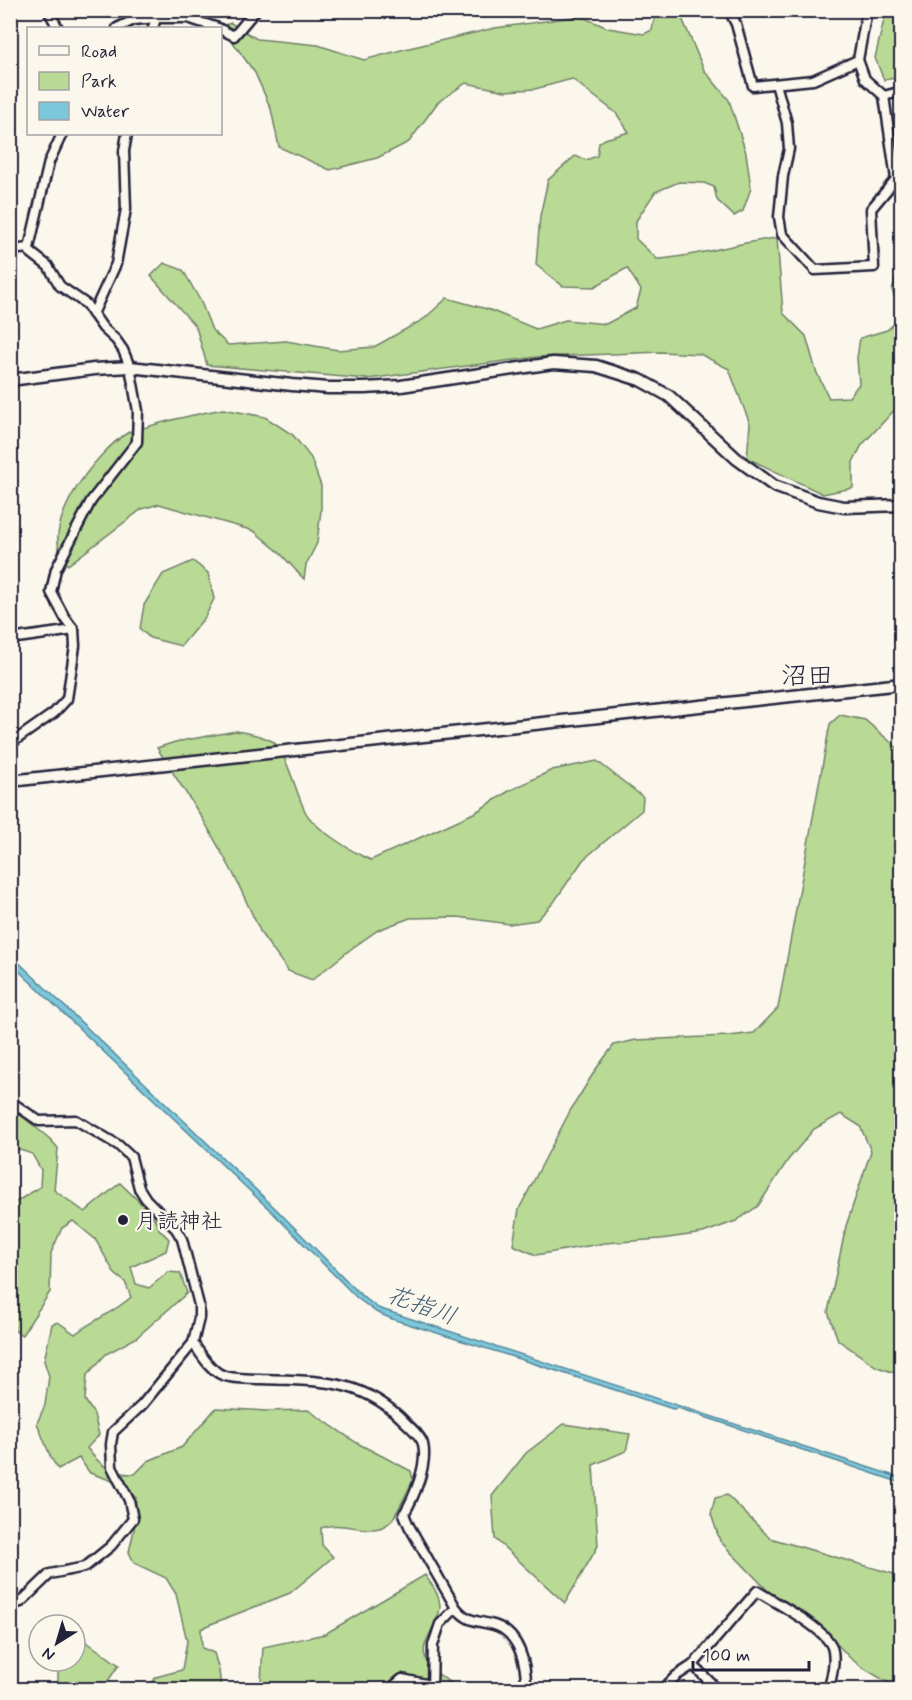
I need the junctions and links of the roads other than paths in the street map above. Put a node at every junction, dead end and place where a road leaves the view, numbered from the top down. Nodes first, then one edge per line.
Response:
1 (48, 10) edge
2 (256, 10) edge
3 (729, 10) edge
4 (867, 10) edge
5 (156, 18) junction
6 (57, 27) edge
7 (119, 27) edge
8 (153, 27) edge
9 (213, 27) edge
10 (222, 30) edge
11 (858, 60) junction
12 (776, 84) junction
13 (902, 91) edge
14 (884, 96) junction
15 (62, 135) edge
16 (127, 135) edge
17 (899, 179) edge
18 (29, 248) junction
19 (10, 250) edge
20 (93, 314) junction
21 (130, 367) junction
22 (10, 380) edge
23 (902, 505) edge
24 (74, 630) junction
25 (10, 639) edge
26 (902, 684) edge
27 (10, 744) edge
28 (10, 781) edge
29 (10, 1101) edge
30 (193, 1343) junction
31 (10, 1605) edge
32 (456, 1608) junction
33 (693, 1665) junction
34 (431, 1687) edge
35 (388, 1689) edge
36 (526, 1689) edge
37 (662, 1689) edge
38 (718, 1689) edge
39 (828, 1689) edge

1 - 6 street
2 - 10 street
3 - 12 street
4 - 11 street
5 - 7 street
5 - 8 street
5 - 9 street
11 - 12 street
11 - 14 street
12 - 17 street
13 - 14 street
14 - 17 street
15 - 18 street
16 - 20 street
18 - 19 street
18 - 20 street
20 - 21 street
21 - 22 street
21 - 23 street
21 - 24 street
24 - 25 street
24 - 27 street
26 - 28 street
29 - 30 street
30 - 31 street
30 - 32 street
32 - 34 street
32 - 36 street
33 - 37 street
33 - 38 street
33 - 39 street
34 - 35 street

